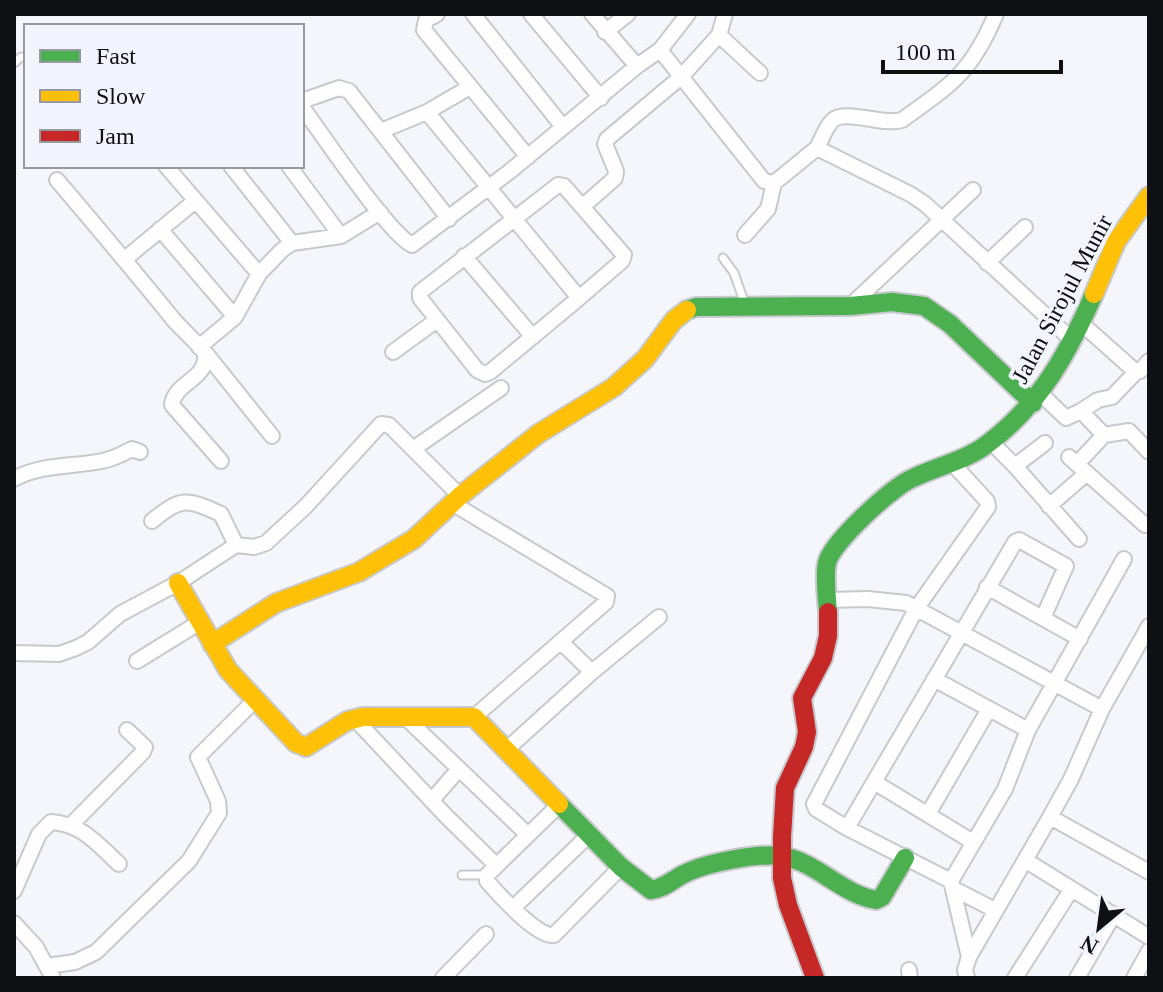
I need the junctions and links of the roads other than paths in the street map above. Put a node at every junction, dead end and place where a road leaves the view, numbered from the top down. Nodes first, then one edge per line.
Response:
1 (437, 14) edge
2 (473, 14) edge
3 (531, 14) edge
4 (592, 14) edge
5 (628, 14) edge
6 (725, 14) edge
7 (996, 14) edge
8 (681, 17) edge
9 (605, 32) junction
10 (719, 35) junction
11 (671, 64) junction
12 (637, 66) junction
13 (760, 73) dead end
14 (470, 87) junction
15 (601, 98) junction
16 (304, 103) edge
17 (304, 107) edge
18 (427, 112) junction
19 (563, 127) junction
20 (381, 131) junction
21 (817, 148) junction
22 (528, 157) junction
23 (168, 168) edge
24 (233, 168) edge
25 (290, 168) edge
26 (57, 180) dead end
27 (774, 183) junction
28 (973, 190) dead end
29 (195, 201) junction
30 (501, 201) junction
31 (1147, 204) edge
32 (582, 207) junction
33 (380, 212) junction
34 (449, 219) junction
35 (942, 220) junction
36 (1025, 227) dead end
37 (160, 229) junction
38 (745, 235) dead end
39 (341, 236) junction
40 (292, 243) junction
41 (464, 256) junction
42 (723, 258) dead end
43 (125, 259) junction
44 (987, 263) junction
45 (259, 274) junction
46 (579, 298) junction
47 (746, 306) junction
48 (850, 306) junction
49 (235, 317) junction
50 (437, 320) junction
51 (1081, 323) junction
52 (533, 337) junction
53 (1072, 340) junction
54 (202, 349) junction
55 (393, 352) dead end
56 (1149, 361) edge
57 (1136, 372) junction
58 (501, 388) dead end
59 (1037, 399) junction
60 (1081, 411) junction
61 (1104, 435) junction
62 (272, 436) dead end
63 (991, 442) junction
64 (1045, 443) dead end
65 (413, 449) junction
66 (140, 452) dead end
67 (1149, 452) edge
68 (221, 461) dead end
69 (952, 463) junction
70 (1078, 464) junction
71 (1015, 466) junction
72 (14, 479) edge
73 (456, 499) junction
74 (1049, 506) junction
75 (152, 521) dead end
76 (1145, 525) dead end
77 (1079, 539) dead end
78 (236, 545) junction
79 (1124, 559) dead end
80 (178, 583) junction
81 (987, 587) junction
82 (829, 600) junction
83 (916, 609) junction
84 (659, 617) dead end
85 (1043, 618) junction
86 (200, 622) junction
87 (1149, 626) edge
88 (961, 633) junction
89 (1080, 639) junction
90 (561, 642) junction
91 (212, 644) junction
92 (15, 651) edge
93 (1143, 654) edge
94 (137, 661) dead end
95 (592, 672) junction
96 (934, 679) junction
97 (1054, 685) junction
98 (255, 700) junction
99 (989, 709) junction
100 (1102, 709) junction
101 (405, 717) junction
102 (474, 717) junction
103 (355, 719) junction
104 (127, 730) dead end
105 (1028, 730) junction
106 (507, 749) junction
107 (459, 769) junction
108 (874, 782) junction
109 (432, 800) junction
110 (559, 805) junction
111 (928, 814) junction
112 (1050, 817) junction
113 (72, 824) junction
114 (847, 828) junction
115 (528, 835) junction
116 (589, 835) junction
117 (973, 842) junction
118 (782, 856) junction
119 (905, 858) junction
120 (1025, 860) junction
121 (119, 864) dead end
122 (621, 867) junction
123 (492, 870) junction
124 (1149, 872) edge
125 (462, 875) dead end
126 (952, 885) junction
127 (1071, 890) junction
128 (14, 891) edge
129 (513, 908) junction
130 (995, 910) junction
131 (1114, 914) junction
132 (14, 923) edge
133 (486, 934) dead end
134 (1149, 937) edge
135 (1149, 951) edge
136 (969, 957) junction
137 (50, 972) edge
138 (443, 978) edge
139 (815, 978) edge
140 (967, 978) edge
141 (1015, 978) edge
142 (1077, 978) edge
143 (1134, 978) edge

1 - 14 street
2 - 19 street
3 - 15 street
4 - 9 street
5 - 9 street
6 - 10 street
7 - 21 street
8 - 11 street
9 - 12 street
10 - 11 street
10 - 13 street
11 - 12 street
11 - 27 street
11 - 32 street
12 - 15 street
14 - 18 street
14 - 22 street
15 - 19 street
16 - 20 street
17 - 33 street
18 - 20 street
18 - 30 street
19 - 22 street
20 - 34 street
21 - 27 street
21 - 35 street
22 - 30 street
23 - 29 street
24 - 40 street
25 - 39 street
26 - 43 street
27 - 38 street
28 - 35 street
29 - 37 street
29 - 45 street
30 - 32 street
30 - 34 street
30 - 41 street
30 - 46 street
31 - 51 street, Jalan Sirojul Munir
32 - 46 street
33 - 34 street
33 - 39 street
35 - 44 street
35 - 48 street
36 - 44 street
37 - 43 street
37 - 49 street
39 - 40 street
40 - 45 street
41 - 50 street
41 - 52 street
42 - 47 lane
43 - 54 street
44 - 53 street
45 - 49 street
46 - 52 street
47 - 48 street
47 - 73 street
48 - 59 street
49 - 54 street
50 - 52 street
50 - 55 street
51 - 53 street, Jalan Sirojul Munir
51 - 57 street
53 - 59 street, Jalan Sirojul Munir
54 - 62 street
54 - 68 street
56 - 57 street
57 - 60 street
58 - 65 street
59 - 60 street
59 - 63 street, Jalan Sirojul Munir
60 - 61 street
61 - 67 street
61 - 70 street
63 - 69 street, Jalan Sirojul Munir
63 - 71 street
64 - 71 street
65 - 73 street
65 - 78 street
66 - 72 street
69 - 82 street, Jalan Sirojul Munir
69 - 83 street
70 - 74 street
70 - 76 street
71 - 74 street
73 - 90 street
73 - 91 street
74 - 77 street
75 - 78 street
78 - 80 street
79 - 89 street
80 - 86 street
80 - 92 street
81 - 85 street
81 - 85 street
81 - 88 street
82 - 83 street
82 - 118 street, Jalan Sirojul Munir
83 - 88 street
83 - 114 street
84 - 95 street
85 - 89 street
86 - 91 street
86 - 94 street
87 - 93 street
88 - 96 street
88 - 97 street
89 - 97 street
90 - 95 street
90 - 102 street
91 - 98 street
93 - 100 street
95 - 106 street
96 - 99 street
96 - 108 street
97 - 100 street
97 - 105 street
98 - 103 street
98 - 137 street
99 - 105 street
99 - 111 street
100 - 112 street
101 - 102 street
101 - 103 street
101 - 107 street
102 - 106 street
103 - 109 street
104 - 113 street
105 - 117 street
106 - 110 street
107 - 109 street
107 - 115 street
108 - 111 street
108 - 114 street
109 - 123 street
110 - 115 street
110 - 116 street
111 - 117 street
112 - 120 street
112 - 124 street
113 - 121 street
113 - 128 street
114 - 119 street
115 - 123 street
116 - 122 street
116 - 129 street
117 - 126 street
118 - 119 street
118 - 122 street
118 - 139 street, Jalan Sirojul Munir
119 - 126 street
120 - 127 street
120 - 130 street
122 - 129 street
123 - 125 lane
123 - 129 street
126 - 130 street
126 - 136 street
127 - 131 street
127 - 141 street
130 - 136 street
131 - 134 street
131 - 142 street
132 - 137 street
133 - 138 street
135 - 143 street
136 - 140 street

